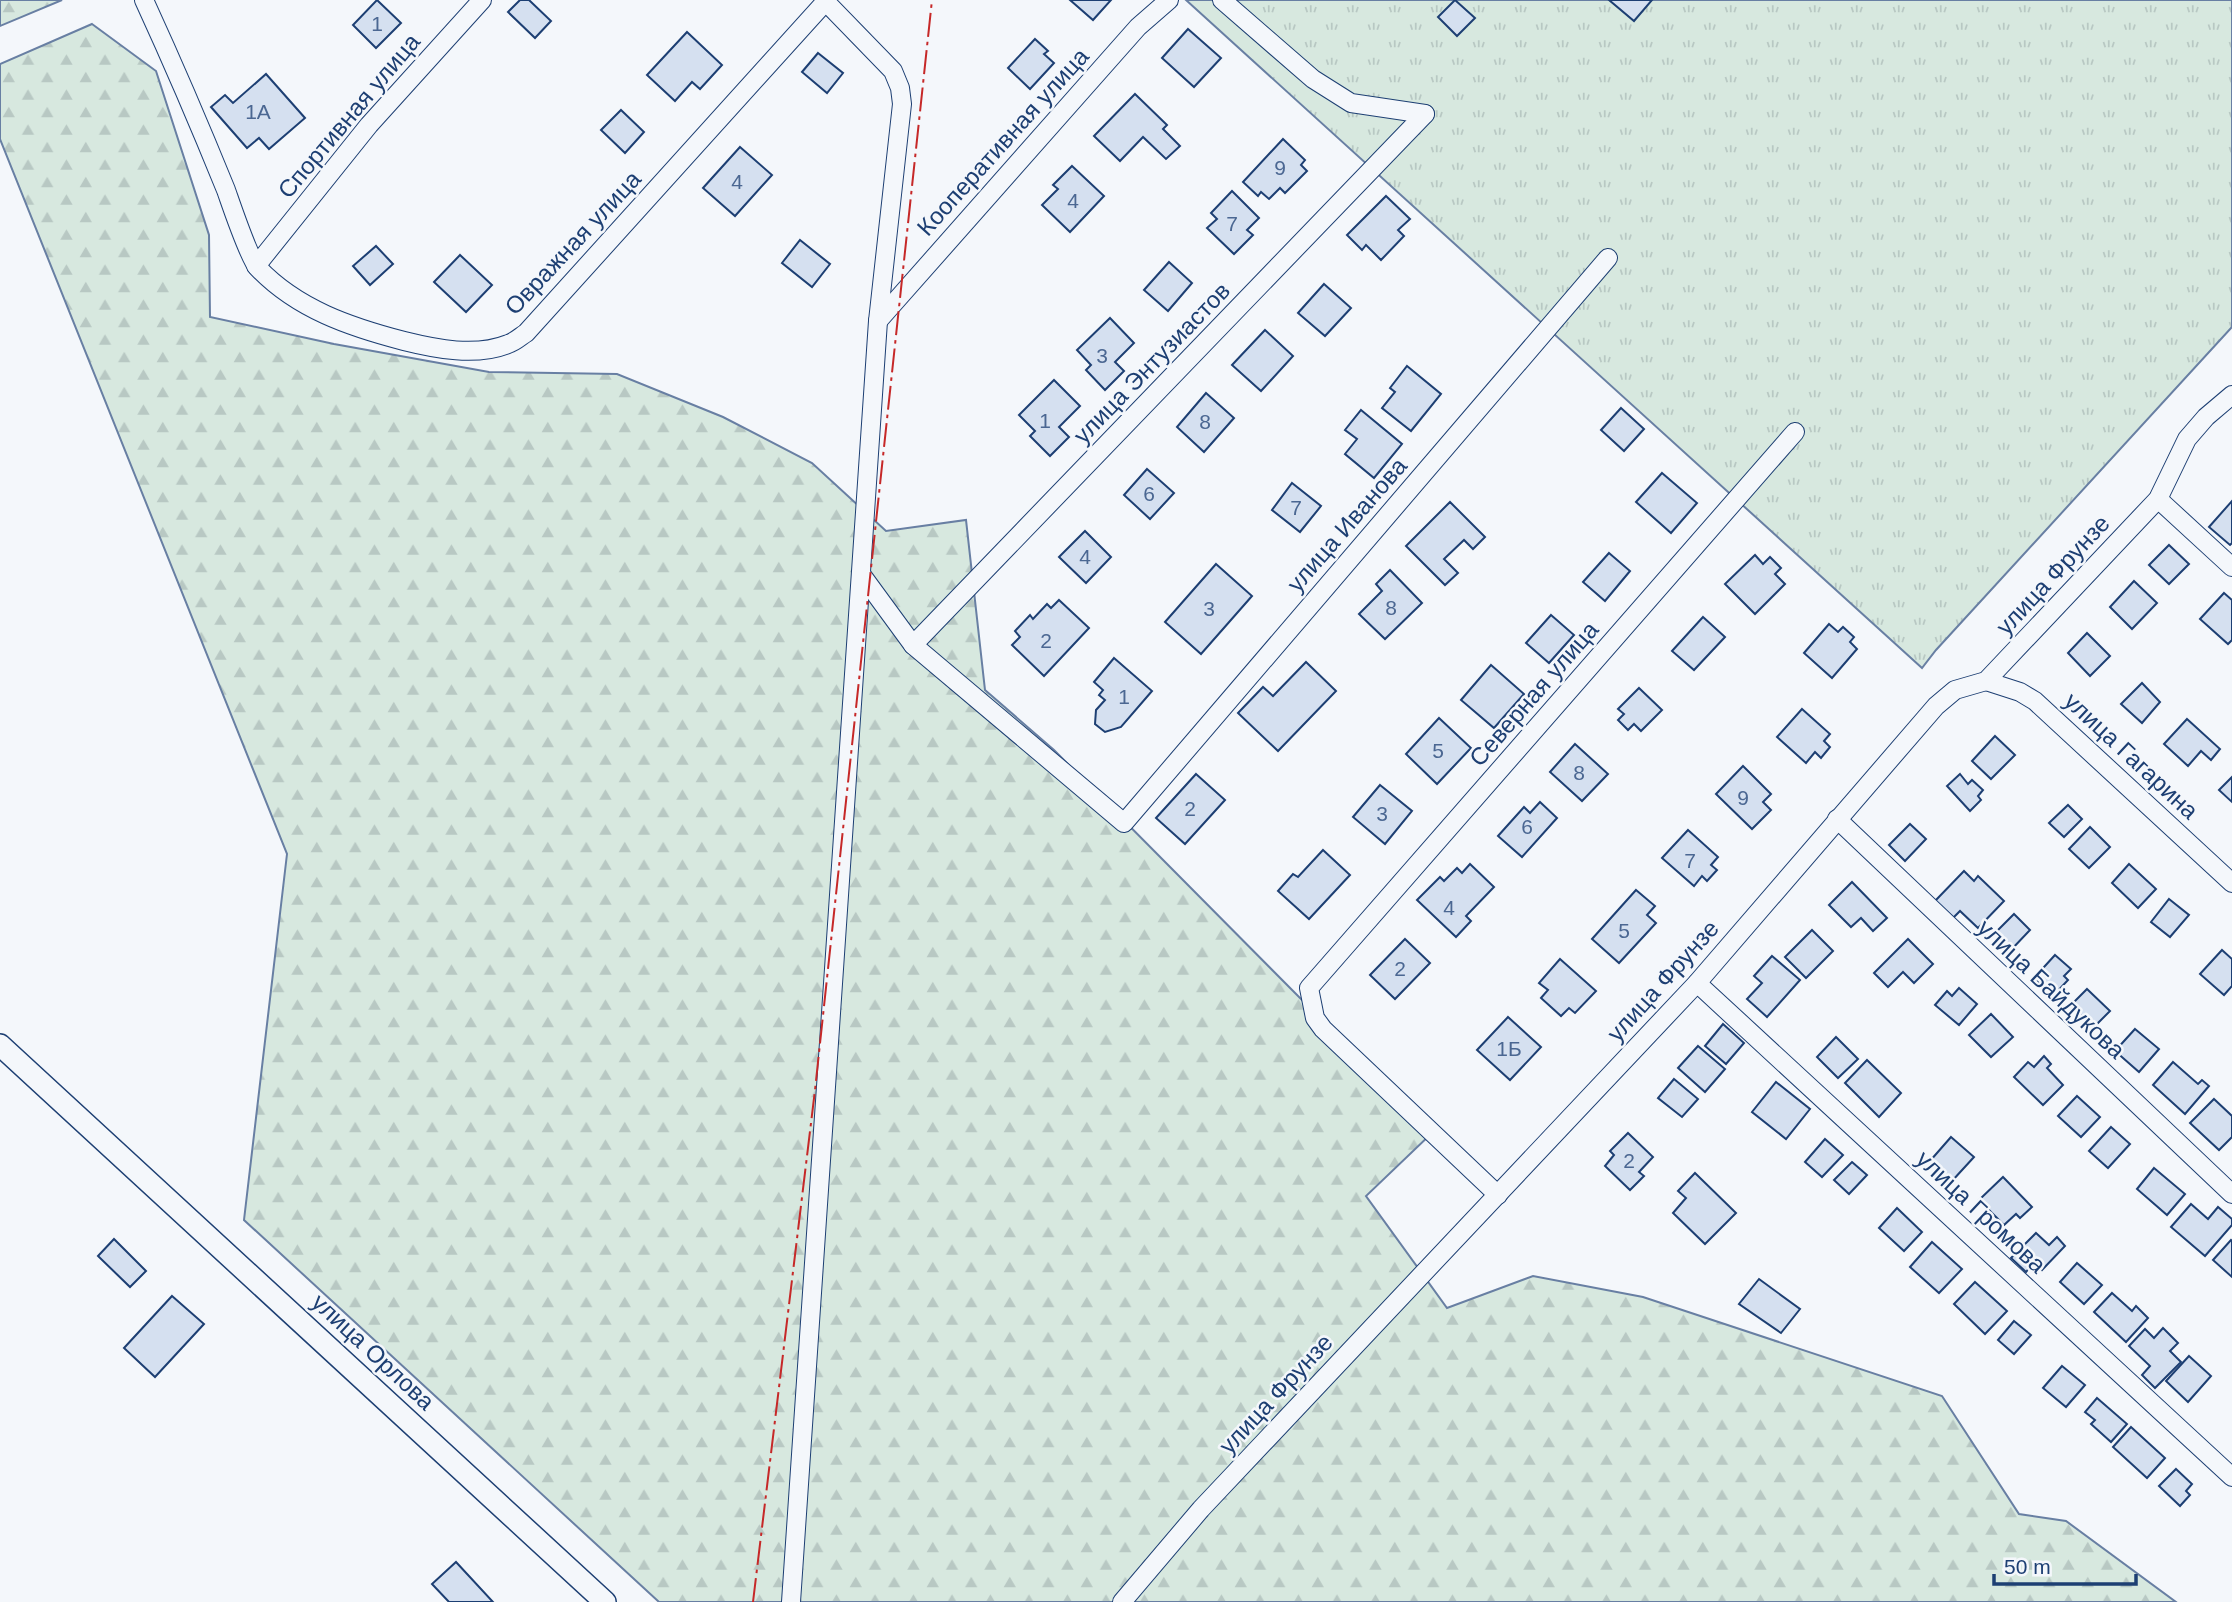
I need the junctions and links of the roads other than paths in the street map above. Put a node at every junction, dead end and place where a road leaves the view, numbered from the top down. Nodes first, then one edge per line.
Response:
1 (144, 0) edge
2 (482, 0) edge
3 (1169, 0) edge
4 (1222, 0) edge
5 (827, 1) edge
6 (1608, 258) dead end
7 (256, 266) junction
8 (878, 321) junction
9 (2232, 395) edge
10 (1795, 432) dead end
11 (2158, 499) junction
12 (2232, 567) edge
13 (860, 574) junction
14 (913, 645) junction
15 (1986, 681) junction
16 (1837, 820) junction
17 (2232, 883) edge
18 (1697, 983) junction
19 (0, 1045) edge
20 (2232, 1194) edge
21 (1498, 1195) junction
22 (2232, 1477) edge
23 (605, 1602) edge
24 (791, 1602) edge
25 (1122, 1602) edge

1 - 7 street
2 - 7 street, Спортивная улица
3 - 8 street, Кооперативная улица
4 - 14 street, улица Энтузиастов
5 - 7 street, Овражная улица
5 - 8 street
6 - 14 street, улица Иванова
8 - 13 street
9 - 11 street, улица Фрунзе
10 - 21 street, Северная улица
11 - 12 street
11 - 15 street, улица Фрунзе
13 - 14 street
13 - 24 street
15 - 16 street, улица Фрунзе
15 - 17 street, улица Гагарина
16 - 18 street, улица Фрунзе
16 - 20 street, улица Байдукова
18 - 21 street, улица Фрунзе
18 - 22 street, улица Громова
19 - 23 street, улица Орлова
21 - 25 street, улица Фрунзе

